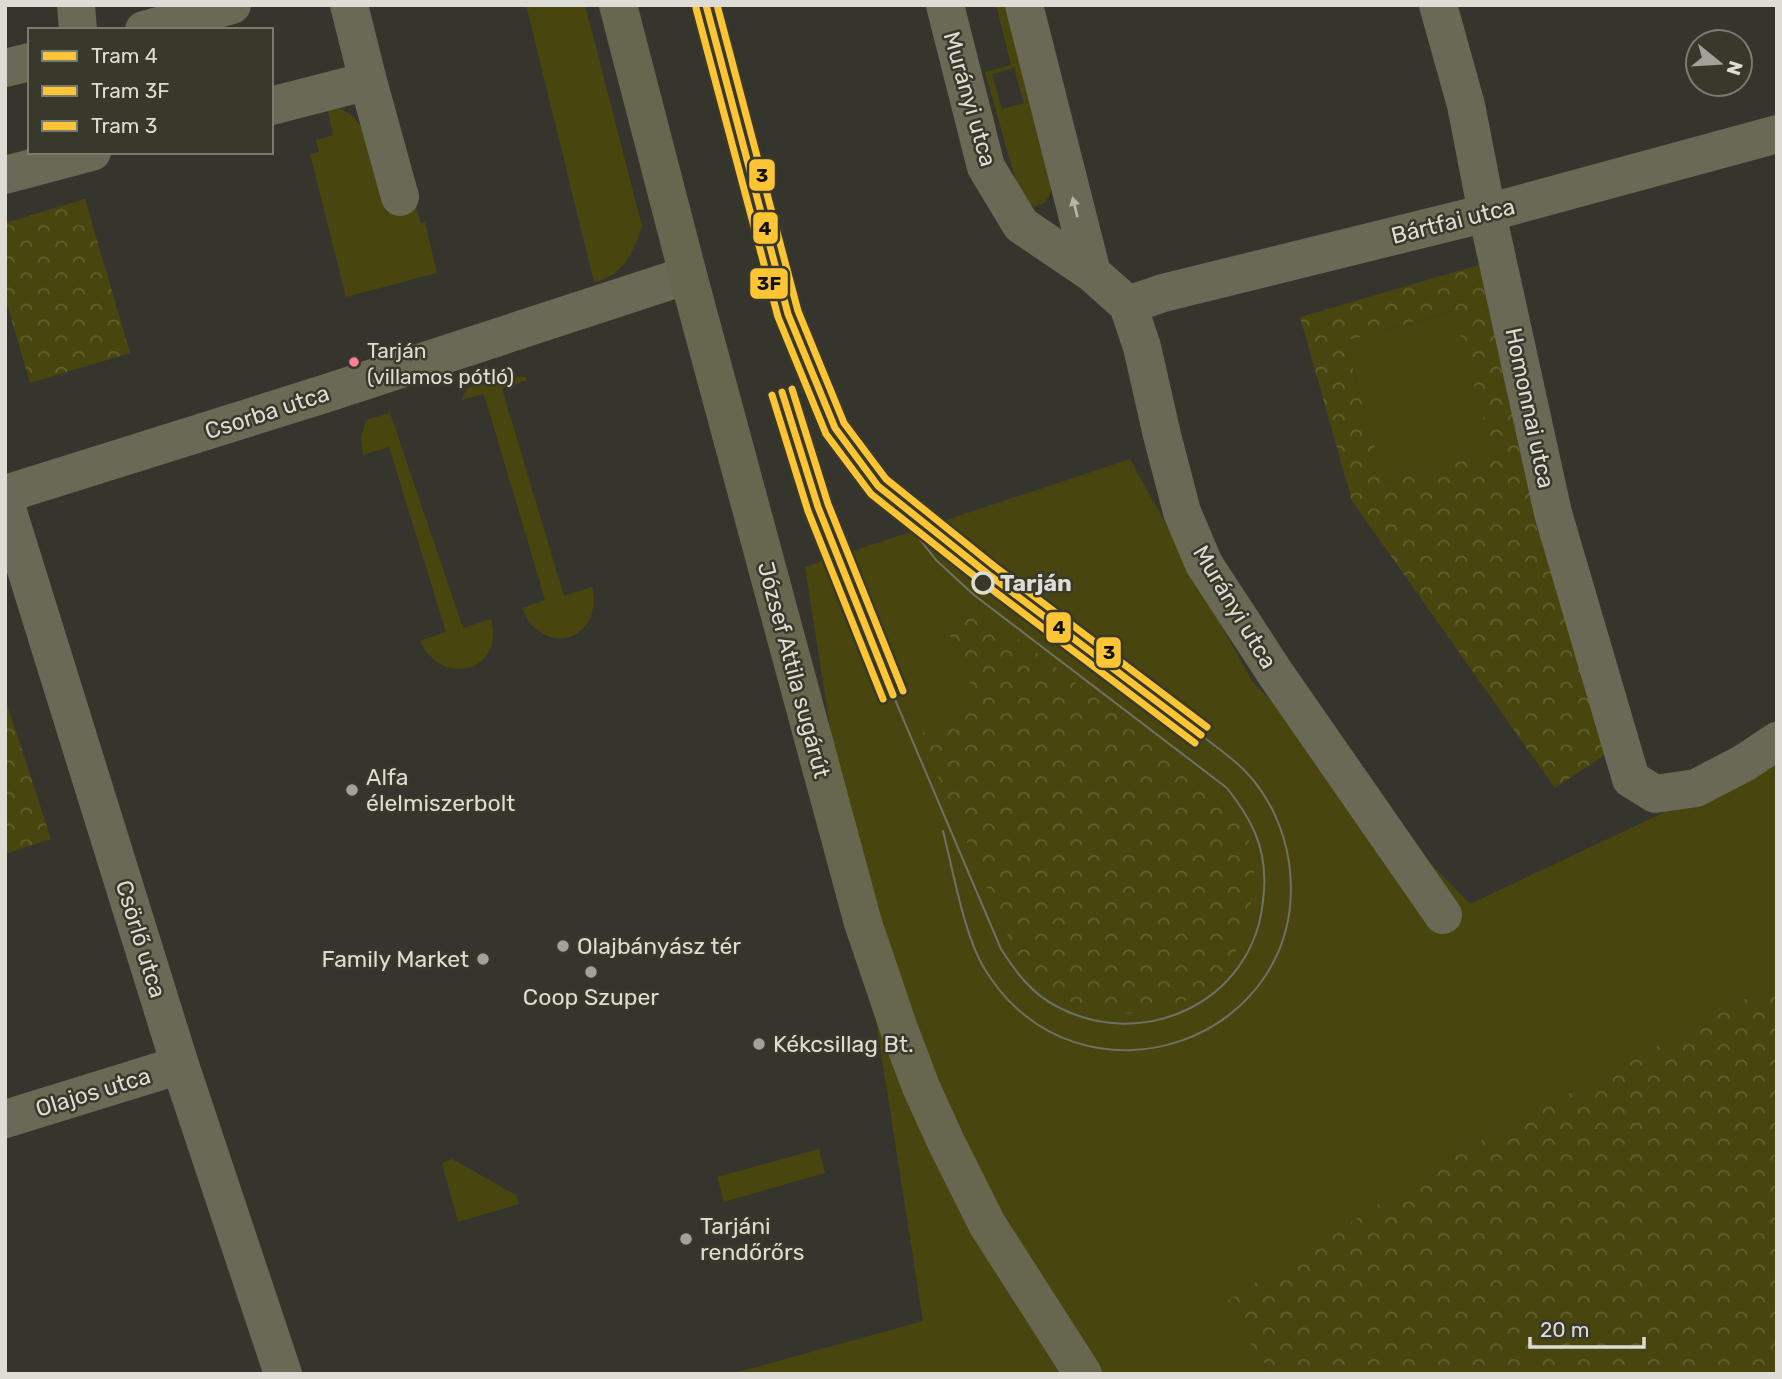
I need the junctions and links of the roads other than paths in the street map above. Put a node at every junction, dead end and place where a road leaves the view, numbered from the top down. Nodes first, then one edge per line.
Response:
1 (76, 5) edge
2 (232, 5) edge
3 (349, 5) edge
4 (618, 5) edge
5 (945, 5) edge
6 (1024, 5) edge
7 (1438, 5) edge
8 (78, 28) edge
9 (151, 28) edge
10 (28, 62) edge
11 (5, 68) edge
12 (368, 81) junction
13 (273, 105) edge
14 (1777, 134) edge
15 (84, 154) edge
16 (5, 175) edge
17 (400, 197) dead end
18 (1487, 213) junction
19 (1092, 274) junction
20 (688, 275) junction
21 (1128, 305) junction
22 (5, 494) edge
23 (5, 502) edge
24 (1777, 741) edge
25 (1443, 915) dead end
26 (180, 1065) junction
27 (5, 1119) edge
28 (1076, 1371) edge
29 (283, 1374) edge

1 - 8 street
2 - 9 street
3 - 12 street
4 - 20 main road, József Attila sugárút
5 - 19 street, Murányi utca
19 -> 6 street
7 - 18 street, Homonnai utca
10 - 11 street
12 - 13 street
12 - 17 street
14 - 18 street, Bártfai utca
15 - 16 street
18 - 21 street, Bártfai utca
18 - 24 street, Homonnai utca
19 - 21 street, Murányi utca
20 - 22 street, Csorba utca
20 - 28 main road, József Attila sugárút
21 - 25 street, Murányi utca
23 - 26 street, Csörlő utca
26 - 27 street, Olajos utca
26 - 29 street, Csörlő utca

